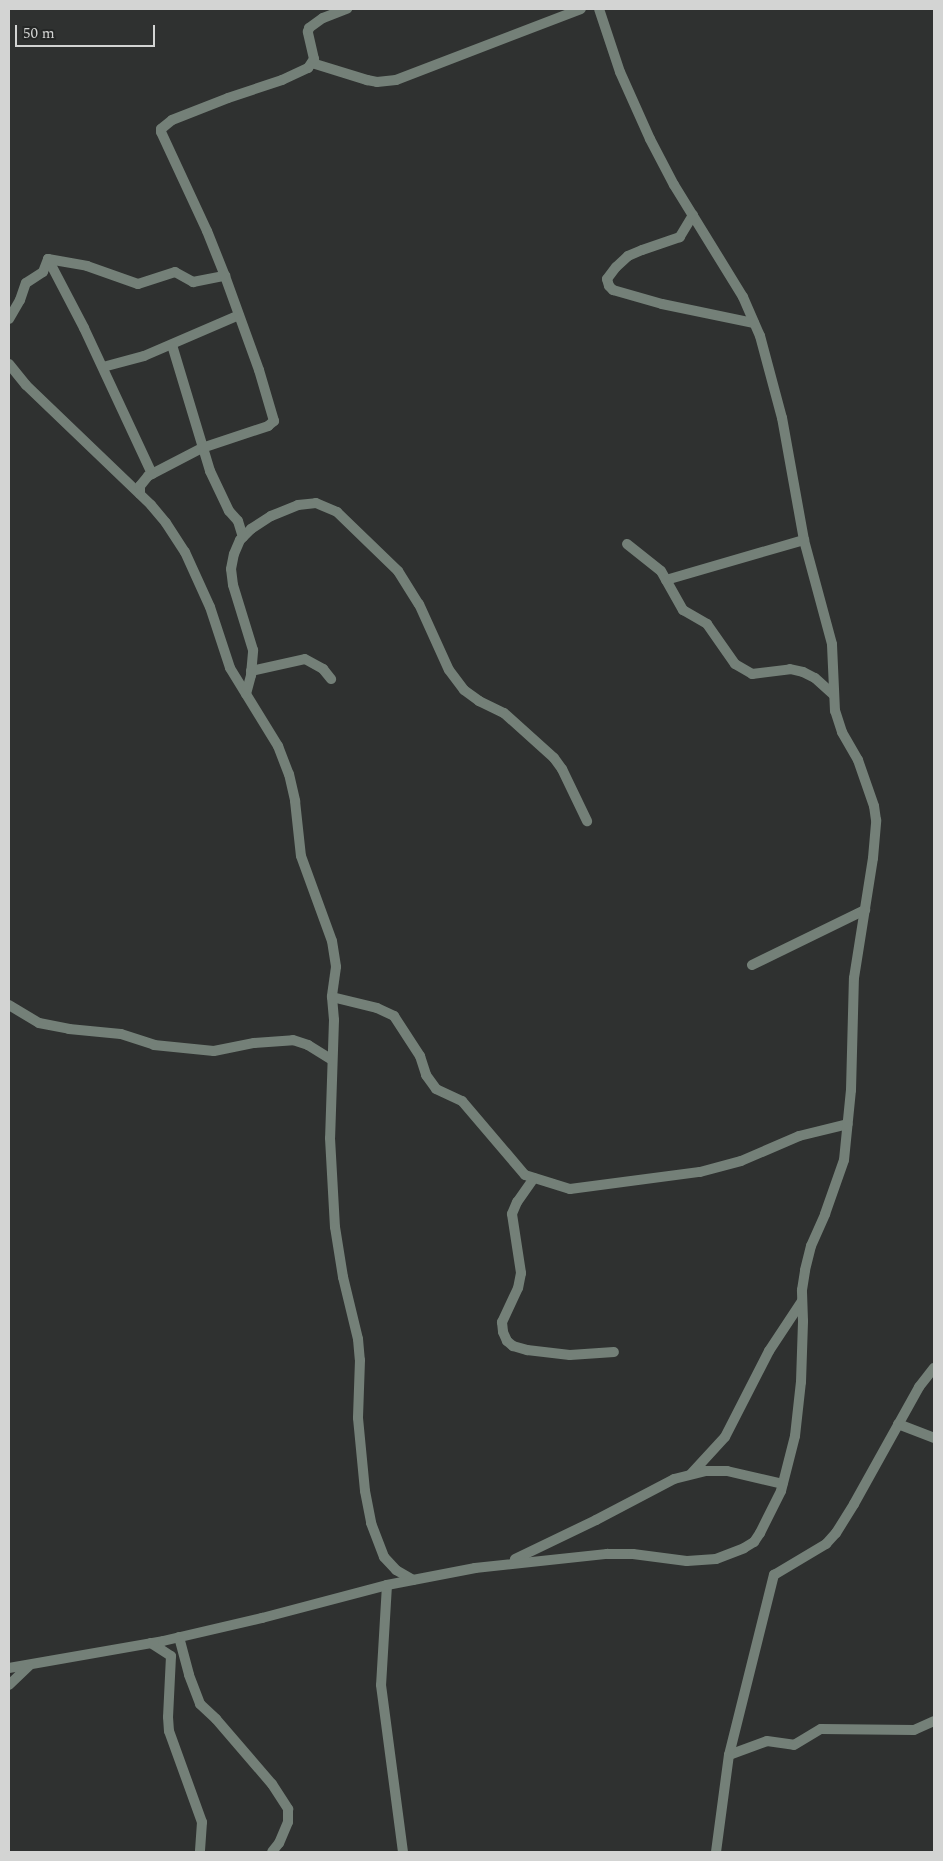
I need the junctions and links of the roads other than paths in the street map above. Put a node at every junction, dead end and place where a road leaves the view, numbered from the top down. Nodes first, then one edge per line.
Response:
1 (347, 9) edge
2 (582, 9) edge
3 (599, 9) edge
4 (312, 63) junction
5 (693, 215) junction
6 (48, 259) junction
7 (225, 276) junction
8 (239, 315) junction
9 (9, 319) edge
10 (754, 323) junction
11 (172, 346) junction
12 (9, 364) edge
13 (103, 367) junction
14 (202, 448) junction
15 (152, 474) junction
16 (140, 494) junction
17 (243, 537) junction
18 (804, 540) junction
19 (628, 544) dead end
20 (666, 580) junction
21 (251, 671) junction
22 (331, 679) dead end
23 (246, 694) junction
24 (834, 695) junction
25 (587, 821) dead end
26 (866, 910) junction
27 (752, 965) dead end
28 (332, 997) junction
29 (9, 1005) edge
30 (332, 1060) junction
31 (848, 1124) junction
32 (534, 1178) junction
33 (802, 1301) junction
34 (614, 1352) dead end
35 (934, 1368) edge
36 (898, 1424) junction
37 (934, 1438) edge
38 (690, 1475) junction
39 (783, 1484) junction
40 (506, 1564) junction
41 (413, 1580) junction
42 (387, 1585) junction
43 (180, 1637) junction
44 (151, 1643) junction
45 (30, 1665) junction
46 (9, 1668) edge
47 (9, 1685) edge
48 (934, 1721) edge
49 (729, 1755) junction
50 (200, 1852) edge
51 (272, 1852) edge
52 (403, 1852) edge
53 (716, 1852) edge

1 - 4 street
2 - 4 street
3 - 5 street
4 - 7 street
5 - 10 street
5 - 10 street
6 - 7 street
6 - 9 street
6 - 13 street
7 - 8 street
8 - 11 street
8 - 14 street
10 - 18 street
11 - 13 street
11 - 14 street
12 - 16 street
13 - 15 street
14 - 15 street
14 - 17 street
15 - 16 street
16 - 23 street
17 - 21 street
17 - 25 street
18 - 20 street
18 - 24 street
19 - 20 street
20 - 24 street
21 - 22 street
21 - 23 street
23 - 28 street
24 - 26 street
26 - 27 street
26 - 31 street
28 - 30 street
28 - 32 street
29 - 30 street
30 - 41 street
31 - 32 street
31 - 33 street
32 - 34 street
33 - 38 street
33 - 39 street
35 - 36 street
36 - 37 street
36 - 49 street
38 - 39 street
38 - 40 street
39 - 40 street
40 - 41 street
41 - 42 street
42 - 43 street
42 - 52 street
43 - 44 street
43 - 51 street
44 - 45 street
44 - 50 street
45 - 46 street
45 - 47 street
48 - 49 street
49 - 53 street

